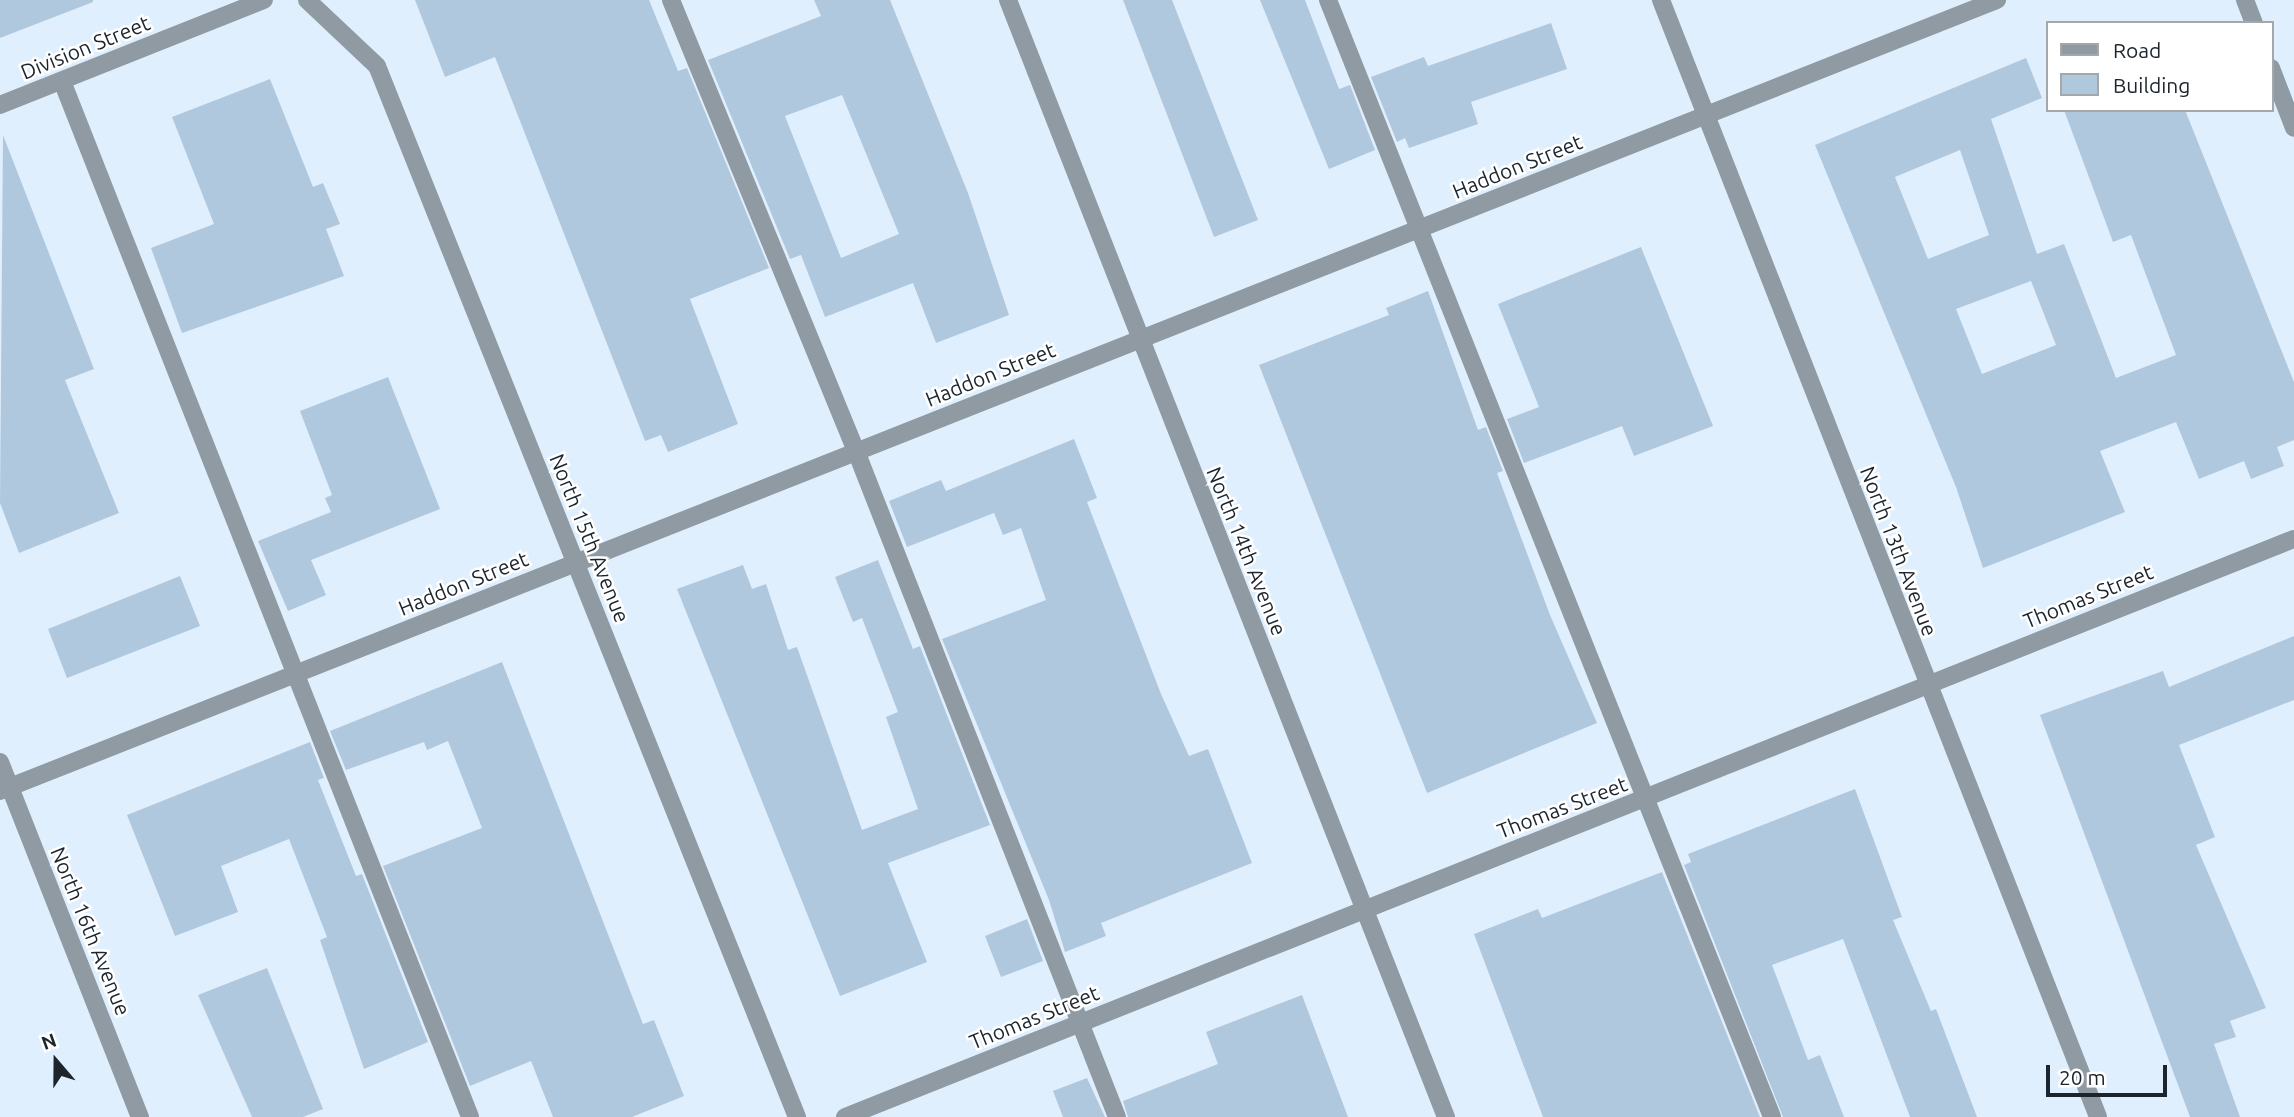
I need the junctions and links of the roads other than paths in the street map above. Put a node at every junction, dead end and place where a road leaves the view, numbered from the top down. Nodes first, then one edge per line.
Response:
1 (264, 0) edge
2 (307, 0) edge
3 (671, 0) edge
4 (1008, 0) edge
5 (1328, 0) edge
6 (1661, 0) edge
7 (1997, 0) edge
8 (2245, 0) edge
9 (2253, 21) edge
10 (2273, 73) edge
11 (62, 81) junction
12 (0, 105) edge
13 (1707, 115) junction
14 (2294, 128) edge
15 (1419, 229) junction
16 (1139, 340) junction
17 (856, 452) junction
18 (2294, 539) edge
19 (575, 563) junction
20 (295, 674) junction
21 (1927, 685) junction
22 (0, 762) edge
23 (5, 789) edge
24 (1648, 799) junction
25 (1364, 908) junction
26 (1080, 1023) junction
27 (140, 1117) edge
28 (470, 1117) edge
29 (797, 1117) edge
30 (845, 1117) edge
31 (1117, 1117) edge
32 (1446, 1117) edge
33 (1772, 1117) edge
34 (2098, 1117) edge

1 - 11 street, Division Street
2 - 19 street, North 15th Avenue
3 - 17 street
4 - 16 street, North 14th Avenue
5 - 15 street
6 - 13 street, North 13th Avenue
7 - 13 street, Haddon Street
8 - 9 street
10 - 14 street
11 - 12 street, Division Street
11 - 20 street
13 - 15 street, Haddon Street
13 - 21 street, North 13th Avenue
15 - 16 street, Haddon Street
15 - 24 street
16 - 17 street, Haddon Street
16 - 25 street, North 14th Avenue
17 - 19 street, Haddon Street
17 - 26 street
18 - 21 street, Thomas Street
19 - 20 street, Haddon Street
19 - 29 street, North 15th Avenue
20 - 23 street, Haddon Street
20 - 28 street
21 - 24 street, Thomas Street
21 - 34 street, North 13th Avenue
22 - 23 street, North 16th Avenue
23 - 27 street, North 16th Avenue
24 - 25 street, Thomas Street
24 - 33 street
25 - 26 street, Thomas Street
25 - 32 street, North 14th Avenue
26 - 30 street, Thomas Street
26 - 31 street

